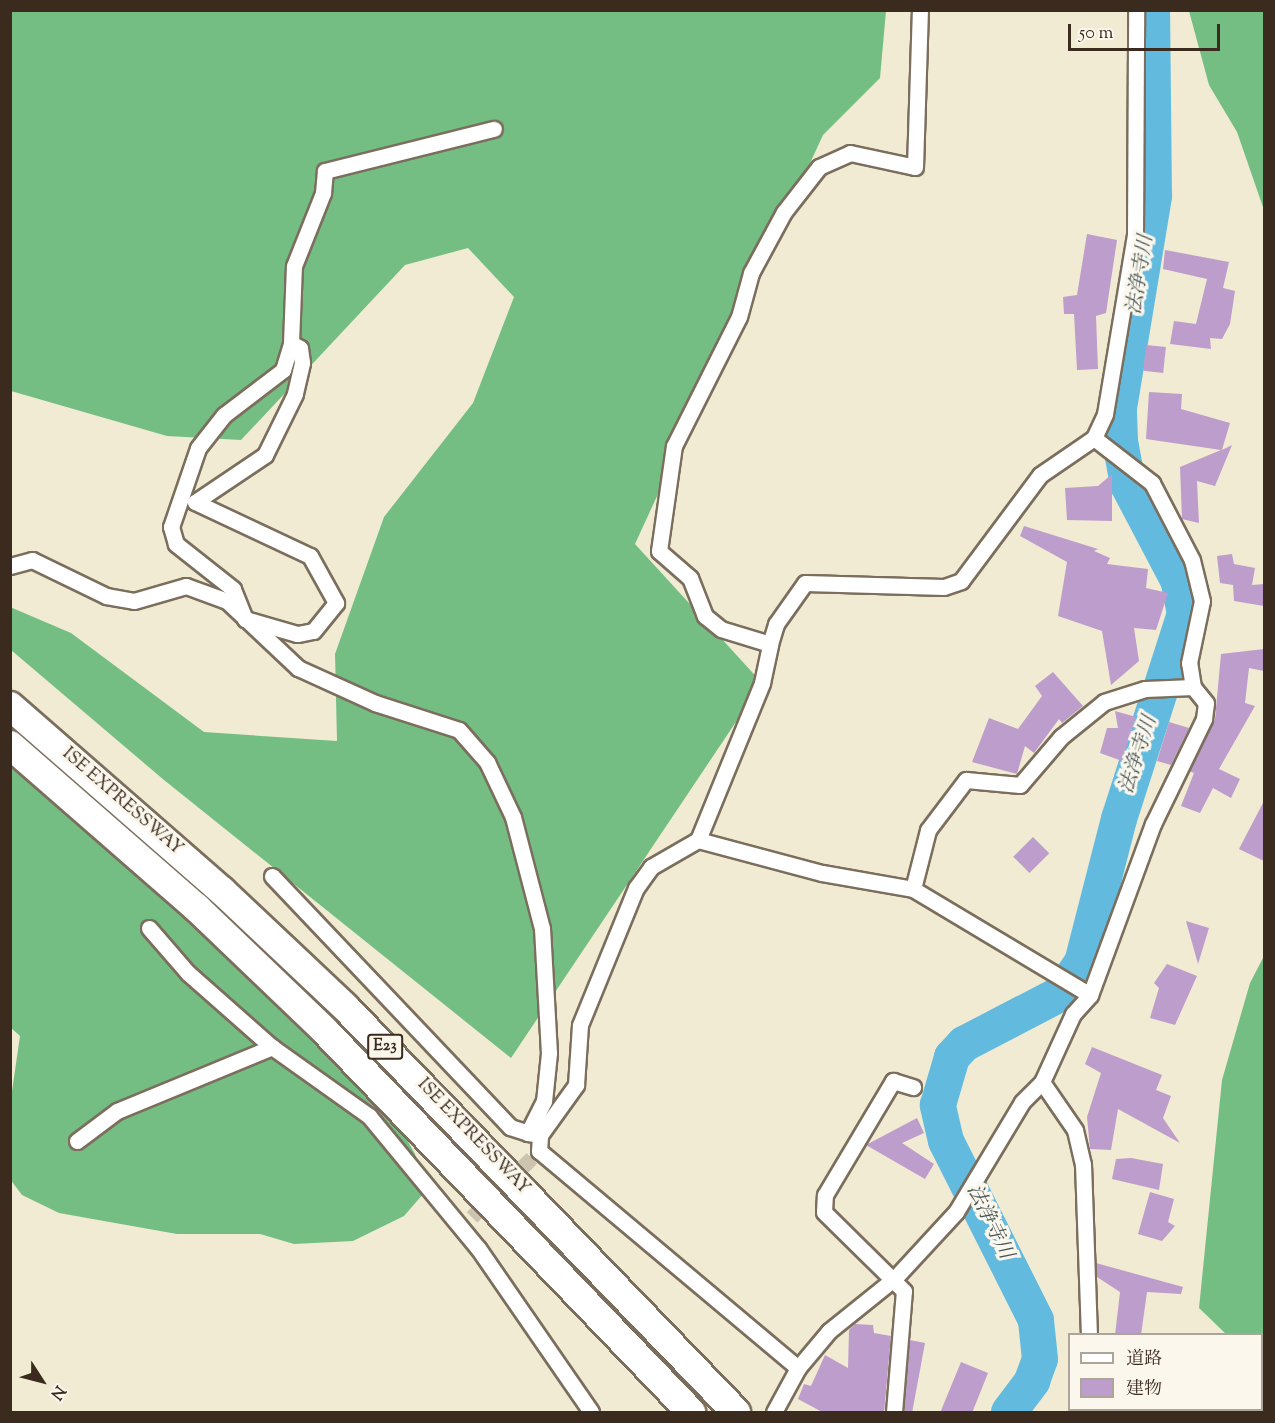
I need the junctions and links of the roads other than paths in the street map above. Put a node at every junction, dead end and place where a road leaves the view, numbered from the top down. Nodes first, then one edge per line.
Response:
1 (920, 10) edge
2 (1136, 10) edge
3 (494, 129) dead end
4 (291, 342) junction
5 (1094, 438) junction
6 (188, 499) junction
7 (10, 566) edge
8 (245, 620) junction
9 (770, 644) junction
10 (1193, 687) junction
11 (10, 706) edge
12 (10, 745) edge
13 (698, 840) junction
14 (272, 876) dead end
15 (913, 889) junction
16 (149, 928) dead end
17 (1090, 995) junction
18 (272, 1047) junction
19 (1042, 1082) junction
20 (913, 1087) dead end
21 (534, 1134) junction
22 (77, 1141) dead end
23 (895, 1278) junction
24 (1089, 1333) edge
25 (798, 1368) junction
26 (591, 1413) edge
27 (691, 1413) edge
28 (736, 1413) edge
29 (774, 1413) edge
30 (894, 1413) edge

1 - 9 street
2 - 5 street
3 - 4 street
4 - 6 street
4 - 6 street
5 - 9 street
5 - 10 street
6 - 8 street
6 - 8 street
7 - 8 street
8 - 21 street
9 - 13 street
10 - 15 street
10 - 17 street
11 - 28 highway, ISE EXPRESSWAY / E23
12 - 27 highway, ISE EXPRESSWAY / E23
13 - 15 street
13 - 21 street
14 - 21 street
15 - 17 street
16 - 18 street
17 - 19 street
18 - 22 street
18 - 26 street
19 - 23 street
19 - 24 street
20 - 23 street
21 - 25 street
23 - 25 street
23 - 30 street
25 - 29 street

